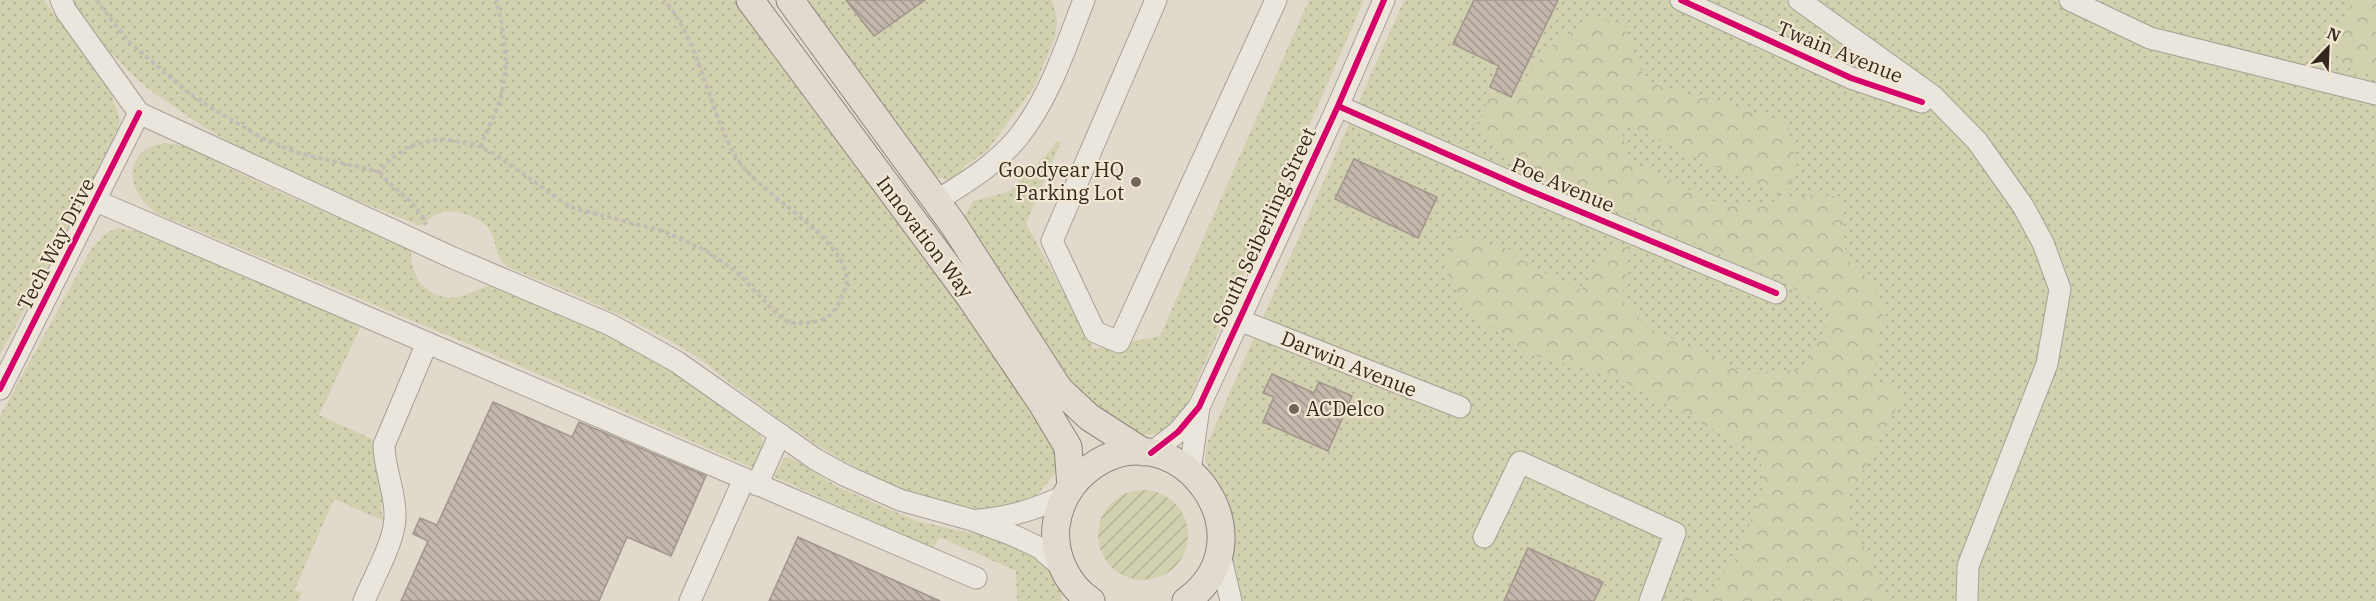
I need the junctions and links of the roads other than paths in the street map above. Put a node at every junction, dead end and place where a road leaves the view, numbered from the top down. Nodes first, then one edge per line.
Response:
1 (61, 0) edge
2 (750, 0) edge
3 (790, 0) edge
4 (1156, 0) edge
5 (1276, 0) edge
6 (1384, 0) edge
7 (1681, 0) edge
8 (1799, 0) edge
9 (2070, 0) edge
10 (1083, 1) edge
11 (2376, 94) edge
12 (1922, 102) dead end
13 (1338, 106) junction
14 (139, 113) junction
15 (96, 201) junction
16 (936, 201) junction
17 (1776, 293) dead end
18 (1239, 320) junction
19 (428, 344) junction
20 (0, 389) edge
21 (1199, 407) junction
22 (1460, 407) dead end
23 (780, 434) junction
24 (1147, 452) junction
25 (1190, 471) junction
26 (751, 482) junction
27 (1068, 491) junction
28 (972, 520) junction
29 (1484, 537) dead end
30 (1219, 550) junction
31 (976, 578) dead end
32 (1068, 584) edge
33 (364, 601) edge
34 (690, 601) edge
35 (1091, 601) edge
36 (1186, 601) edge
37 (1231, 601) edge
38 (1650, 601) edge
39 (1967, 601) edge

1 - 14 street
2 - 27 main road, Innovation Way
3 - 16 main road, Innovation Way
4 - 5 street
6 - 13 street, South Seiberling Street
7 - 12 street, Twain Avenue
8 - 39 street
9 - 11 street
10 - 16 street
13 - 17 street, Poe Avenue
13 - 18 street, South Seiberling Street
14 - 15 street, Tech Way Drive
14 - 23 street
15 - 19 street
15 - 20 street, Tech Way Drive
16 - 24 main road, Innovation Way
18 - 21 street, South Seiberling Street
18 - 22 street, Darwin Avenue
19 - 26 street
19 - 33 street
21 - 24 street, South Seiberling Street
21 - 25 street, South Seiberling Street
23 - 26 street
23 - 28 street
24 - 25 main road, Innovation Way
24 - 27 main road
25 - 30 main road
26 - 31 street
26 - 34 street
27 - 28 street
27 - 32 main road
28 - 32 street
29 - 38 street
30 - 36 main road
30 - 37 street
32 - 35 main road

